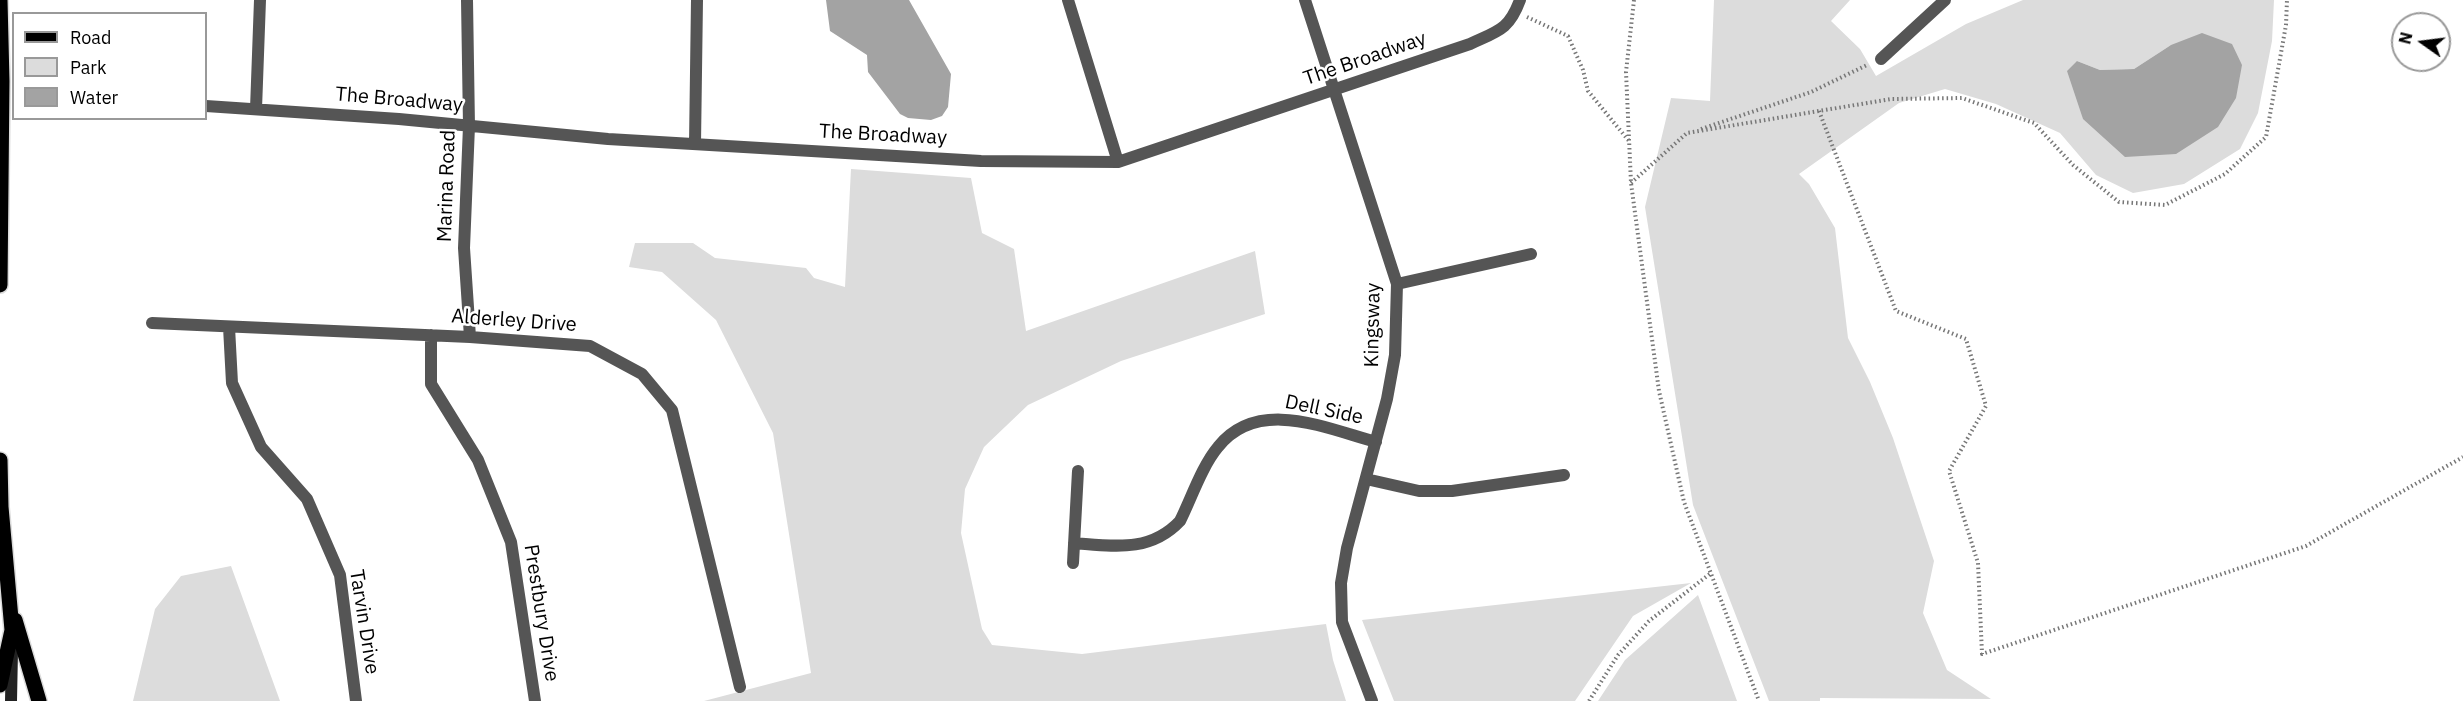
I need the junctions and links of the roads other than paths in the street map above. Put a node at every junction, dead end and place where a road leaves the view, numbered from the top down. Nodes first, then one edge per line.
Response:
1 (0, 0) edge
2 (260, 0) edge
3 (467, 0) edge
4 (697, 0) edge
5 (1068, 0) edge
6 (1305, 0) edge
7 (1520, 0) edge
8 (1946, 0) edge
9 (1881, 58) road end
10 (1334, 91) junction
11 (5, 97) edge
12 (207, 106) edge
13 (256, 109) junction
14 (5, 119) edge
15 (469, 126) junction
16 (695, 144) junction
17 (1118, 162) junction
18 (1532, 254) dead end
19 (1397, 284) junction
20 (0, 285) edge
21 (152, 323) dead end
22 (229, 327) junction
23 (430, 335) junction
24 (470, 337) junction
25 (1376, 442) junction
26 (0, 460) edge
27 (1077, 471) dead end
28 (1564, 476) dead end
29 (1366, 479) junction
30 (1074, 543) junction
31 (1073, 563) dead end
32 (10, 602) junction
33 (12, 630) junction
34 (0, 685) edge
35 (740, 687) dead end
36 (11, 701) edge
37 (39, 701) edge
38 (356, 701) edge
39 (535, 701) edge
40 (1372, 701) edge

1 - 11 main road
2 - 13 street
3 - 15 street, Marina Road
4 - 16 street
5 - 17 street
6 - 10 street, Kingsway
7 - 10 street, The Broadway
8 - 9 street
10 - 17 street, The Broadway
10 - 19 street, Kingsway
11 - 14 main road
12 - 13 street, The Broadway
13 - 15 street, The Broadway
14 - 20 main road
15 - 16 street, The Broadway
15 - 24 street, Marina Road
16 - 17 street, The Broadway
18 - 19 street
19 - 25 street, Kingsway
21 - 22 street, Alderley Drive
22 - 23 street, Alderley Drive
22 - 38 street, Tarvin Drive
23 - 24 street, Alderley Drive
23 - 39 street, Prestbury Drive
24 - 35 street, Alderley Drive
25 - 29 street, Kingsway
25 - 30 street, Dell Side
26 - 32 main road
27 - 30 street
28 - 29 street
29 - 40 street, Kingsway
30 - 31 street
32 - 33 main road
32 - 37 main road
33 - 34 main road
33 - 36 main road

